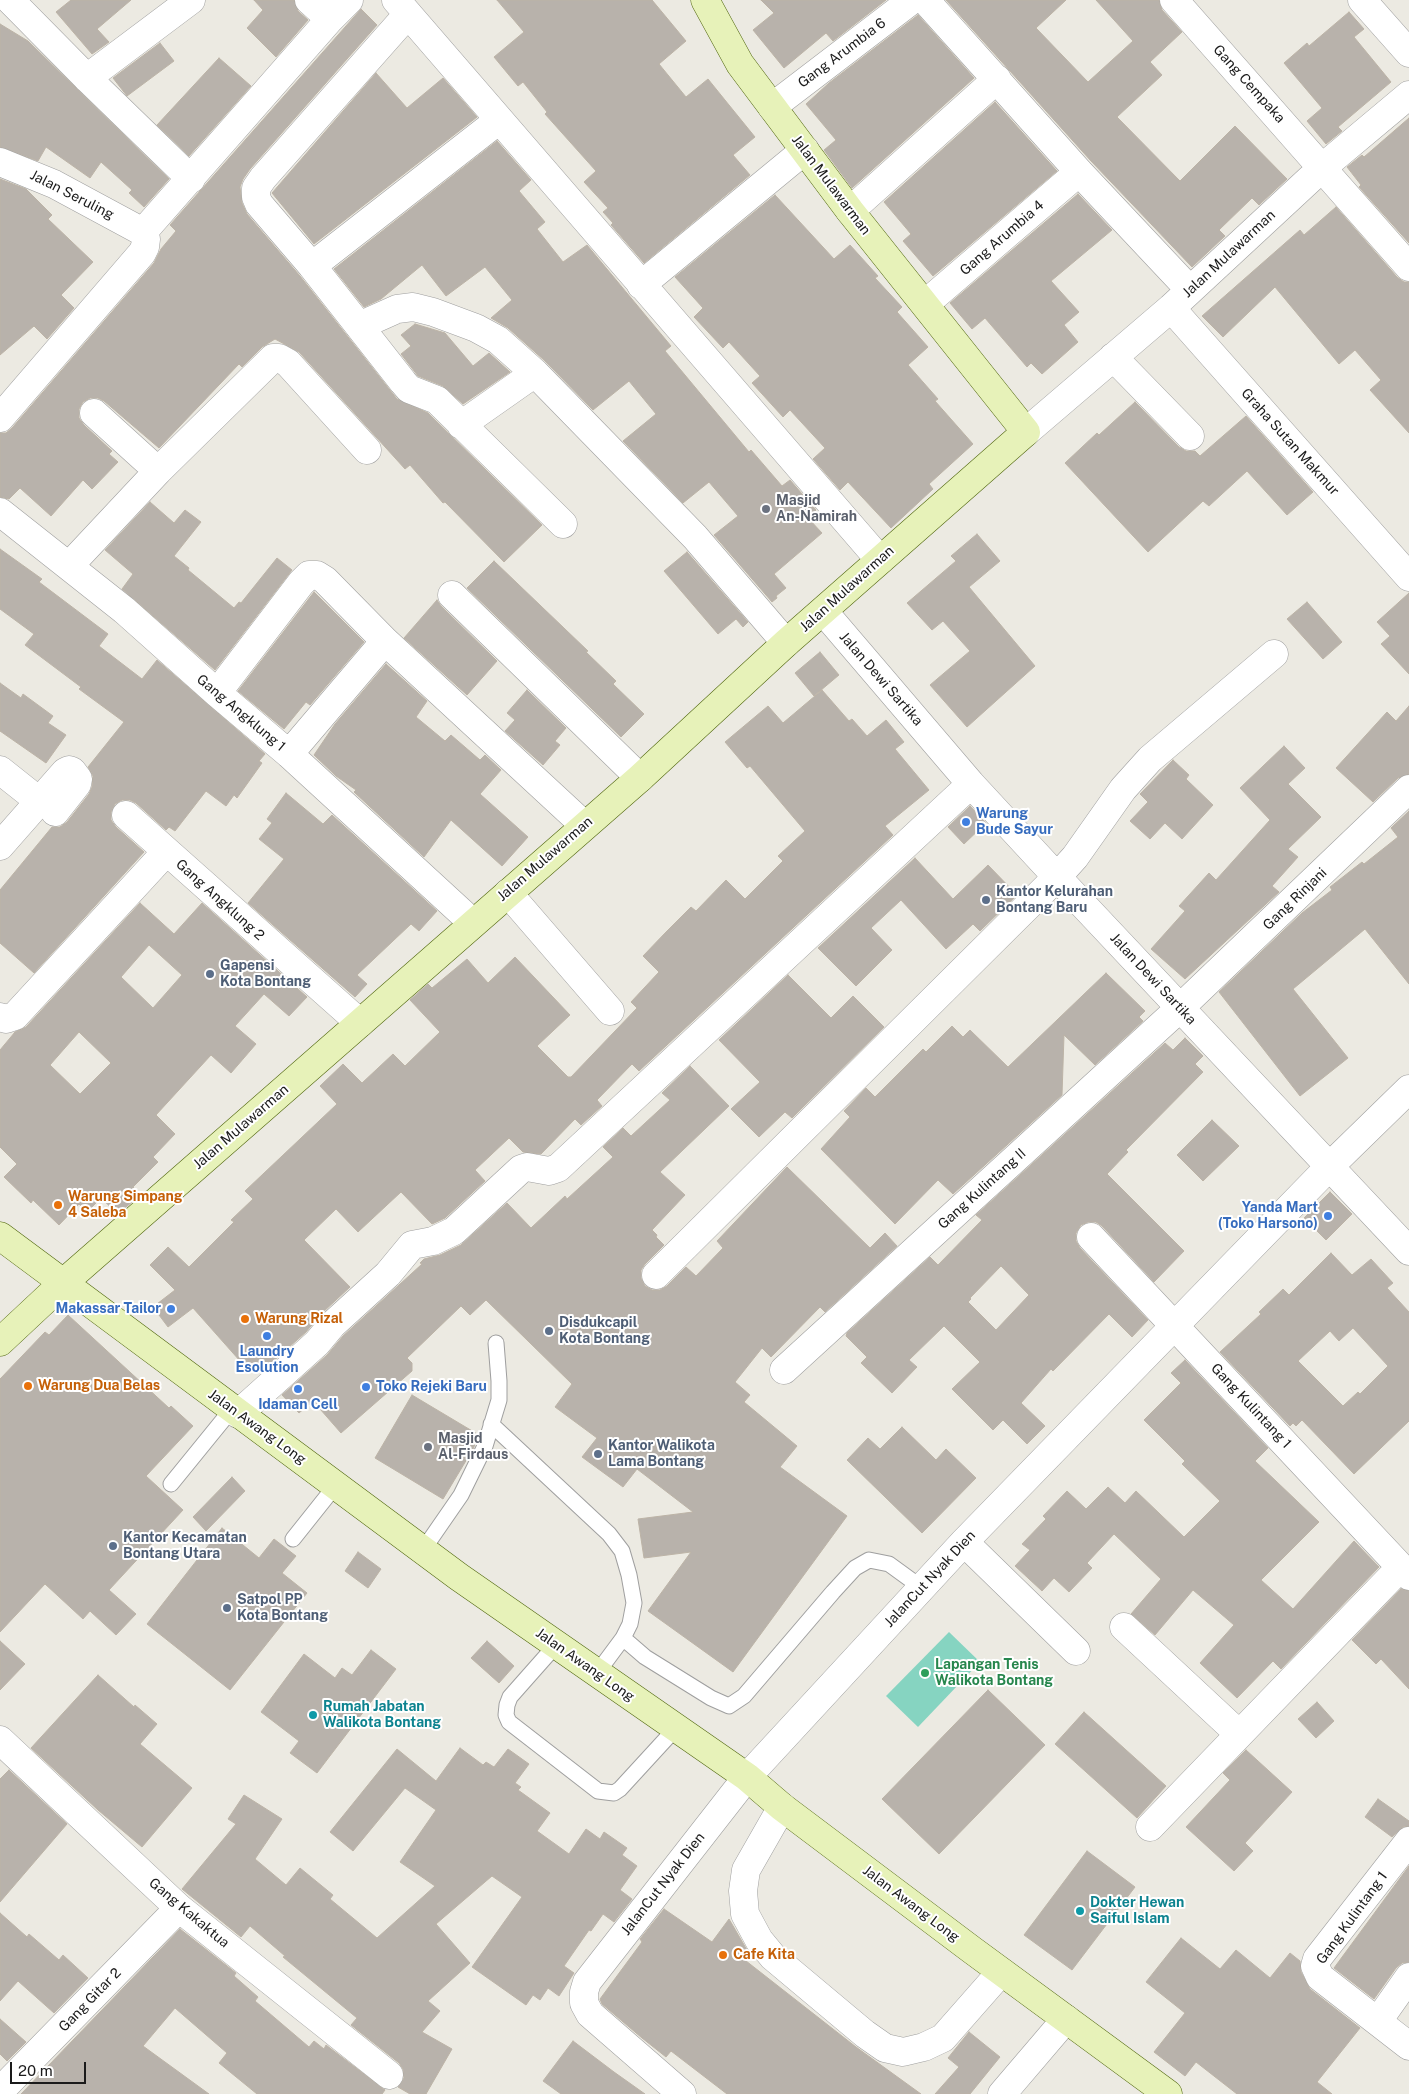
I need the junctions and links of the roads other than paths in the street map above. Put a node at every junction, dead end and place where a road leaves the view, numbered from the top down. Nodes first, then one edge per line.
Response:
1 (10, 0) edge
2 (191, 0) edge
3 (309, 0) edge
4 (348, 0) edge
5 (705, 0) edge
6 (912, 0) edge
7 (925, 0) edge
8 (1174, 0) edge
9 (1362, 0) edge
10 (402, 7) edge
11 (330, 19) junction
12 (1409, 54) edge
13 (87, 78) junction
14 (997, 79) junction
15 (1409, 95) edge
16 (772, 107) junction
17 (499, 120) junction
18 (805, 150) junction
19 (0, 162) edge
20 (1323, 167) junction
21 (1079, 172) junction
22 (191, 179) junction
23 (850, 211) junction
24 (143, 232) junction
25 (312, 266) junction
26 (1409, 267) edge
27 (641, 285) junction
28 (1190, 289) junction
29 (925, 304) junction
30 (1171, 308) junction
31 (359, 326) junction
32 (1113, 357) junction
33 (534, 373) junction
34 (94, 413) dead end
35 (0, 418) edge
36 (461, 425) junction
37 (1026, 432) junction
38 (1190, 436) dead end
39 (367, 450) dead end
40 (158, 471) junction
41 (0, 512) edge
42 (563, 524) dead end
43 (880, 560) junction
44 (69, 566) junction
45 (1409, 576) edge
46 (452, 595) dead end
47 (824, 612) junction
48 (385, 641) junction
49 (786, 643) junction
50 (1274, 654) dead end
51 (217, 694) junction
52 (289, 754) junction
53 (0, 770) edge
54 (640, 778) junction
55 (972, 784) junction
56 (1409, 789) edge
57 (126, 815) dead end
58 (584, 825) junction
59 (0, 846) edge
60 (166, 852) junction
61 (1057, 877) junction
62 (508, 892) junction
63 (473, 923) junction
64 (1180, 1008) junction
65 (610, 1011) dead end
66 (0, 1017) edge
67 (360, 1023) junction
68 (1409, 1089) edge
69 (1329, 1167) junction
70 (0, 1236) edge
71 (1092, 1237) dead end
72 (1409, 1251) edge
73 (656, 1275) dead end
74 (62, 1284) junction
75 (1175, 1325) junction
76 (0, 1342) edge
77 (496, 1343) dead end
78 (784, 1370) dead end
79 (235, 1411) junction
80 (491, 1424) junction
81 (171, 1484) dead end
82 (336, 1486) junction
83 (293, 1539) dead end
84 (964, 1542) junction
85 (423, 1550) junction
86 (1405, 1572) edge
87 (922, 1588) junction
88 (1124, 1627) dead end
89 (623, 1638) junction
90 (556, 1645) junction
91 (1076, 1651) dead end
92 (597, 1673) junction
93 (676, 1728) junction
94 (1239, 1734) junction
95 (2, 1747) edge
96 (747, 1777) junction
97 (782, 1807) junction
98 (1150, 1827) dead end
99 (1409, 1841) edge
100 (179, 1908) junction
101 (1001, 1972) junction
102 (1409, 1977) edge
103 (1066, 2020) junction
104 (1378, 2022) junction
105 (1409, 2046) edge
106 (389, 2075) dead end
107 (0, 2092) edge
108 (682, 2094) edge
109 (1002, 2094) edge
110 (1168, 2094) edge

1 - 13 street
2 - 13 street
3 - 11 street
4 - 11 street
5 - 16 street, Jalan Mulawarman
6 - 16 street, Gang Arumbia 6
7 - 14 street
8 - 20 street, Gang Cempaka
9 - 12 street
10 - 17 street
10 - 25 street
11 - 22 street
13 - 22 street
14 - 21 street
14 - 23 street
15 - 20 street, Jalan Mulawarman
16 - 18 street, Jalan Mulawarman
17 - 25 street
17 - 27 street
18 - 23 street, Jalan Mulawarman
18 - 27 street
19 - 24 street, Jalan Seruling
20 - 26 street, Gang Cempaka
20 - 28 street, Jalan Mulawarman
21 - 28 street
21 - 29 street, Gang Arumbia 4
22 - 24 street
23 - 29 street, Jalan Mulawarman
24 - 35 street
25 - 31 street
27 - 43 street
28 - 30 street, Jalan Mulawarman
29 - 37 street, Jalan Mulawarman
30 - 32 street, Jalan Mulawarman
30 - 45 street, Graha Sutan Makmur
31 - 33 street
31 - 36 street
32 - 37 street, Jalan Mulawarman
32 - 38 street
33 - 36 street
33 - 49 street
34 - 40 street
36 - 42 street
37 - 43 street, Jalan Mulawarman
39 - 40 street
40 - 44 street
41 - 44 street, Gang Angklung 1
43 - 47 street, Jalan Mulawarman
44 - 51 street, Gang Angklung 1
46 - 54 street
47 - 49 street, Jalan Mulawarman
47 - 55 street, Jalan Dewi Sartika
48 - 51 street
48 - 52 street
48 - 58 street
49 - 54 street, Jalan Mulawarman
50 - 61 street
51 - 52 street, Gang Angklung 1
52 - 63 street, Gang Angklung 1
53 - 59 street
54 - 58 street, Jalan Mulawarman
55 - 61 street, Jalan Dewi Sartika
55 - 79 street
56 - 64 street, Gang Rinjani
57 - 60 street, Gang Angklung 2
58 - 62 street, Jalan Mulawarman
60 - 66 street
60 - 67 street, Gang Angklung 2
61 - 64 street, Jalan Dewi Sartika
61 - 73 street
62 - 63 street, Jalan Mulawarman
62 - 65 street
63 - 67 street, Jalan Mulawarman
64 - 69 street, Jalan Dewi Sartika
64 - 78 street, Gang Kulintang II
67 - 74 street, Jalan Mulawarman
68 - 69 street, JalanCut Nyak Dien
69 - 72 street, Jalan Dewi Sartika
69 - 75 street, JalanCut Nyak Dien
70 - 74 street, Jalan Awang Long
71 - 75 street, Gang Kulintang 1
74 - 76 street, Jalan Mulawarman
74 - 79 street, Jalan Awang Long
75 - 84 street, JalanCut Nyak Dien
75 - 86 street, Gang Kulintang 1
77 - 80 lane
79 - 81 lane
79 - 82 street, Jalan Awang Long
80 - 85 lane
80 - 89 lane
82 - 83 lane
82 - 85 street, Jalan Awang Long
84 - 87 street, JalanCut Nyak Dien
84 - 91 street
85 - 90 street, Jalan Awang Long
86 - 94 street
87 - 89 lane
87 - 96 street, JalanCut Nyak Dien
88 - 94 street
89 - 92 lane
90 - 92 street, Jalan Awang Long
90 - 93 lane
92 - 93 street, Jalan Awang Long
93 - 96 street, Jalan Awang Long
94 - 98 street
95 - 100 street, Gang Kakaktua
96 - 97 street, Jalan Awang Long
96 - 108 street, JalanCut Nyak Dien
97 - 101 street, Jalan Awang Long
97 - 101 street
99 - 104 street, Gang Kulintang 1
100 - 106 street, Gang Kakaktua
100 - 107 street, Gang Gitar 2
101 - 103 street, Jalan Awang Long
102 - 104 street
103 - 109 street
103 - 110 street, Jalan Awang Long
104 - 105 street, Gang Kulintang 1

